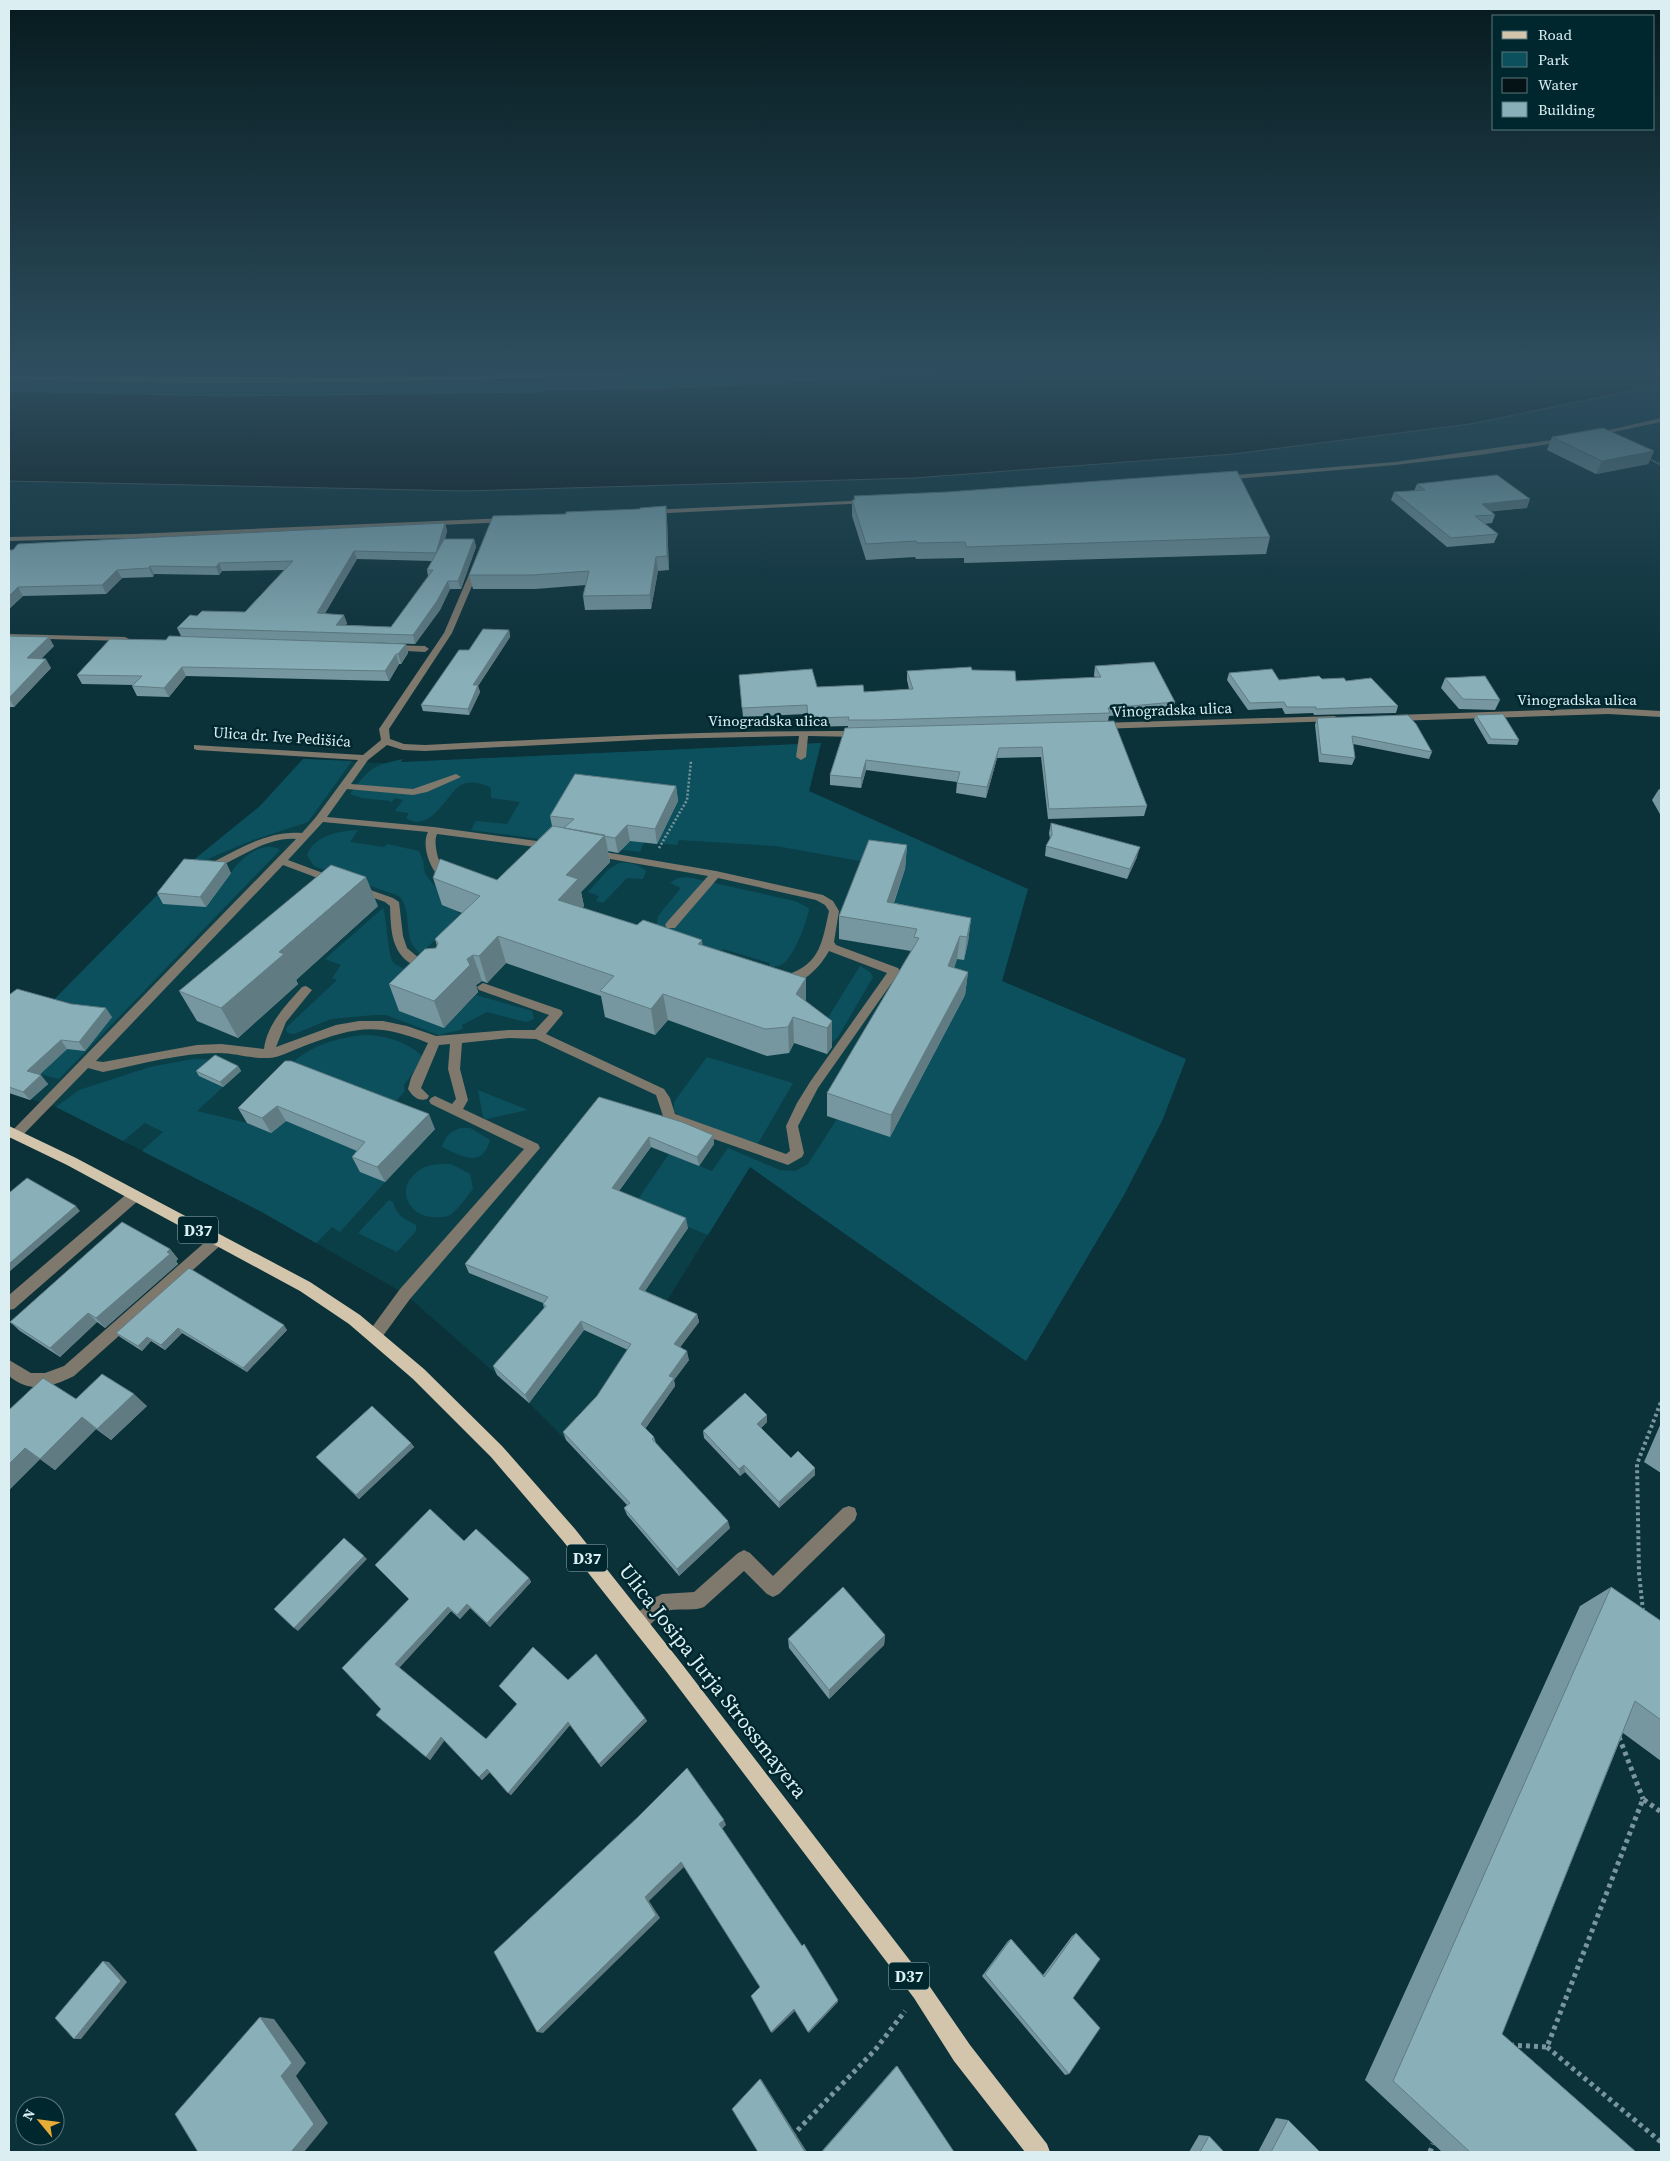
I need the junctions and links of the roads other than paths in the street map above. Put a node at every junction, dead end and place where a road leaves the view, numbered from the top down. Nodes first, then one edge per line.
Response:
1 (1286, 473) edge
2 (1219, 478) edge
3 (879, 501) edge
4 (644, 513) edge
5 (519, 519) edge
6 (9, 539) edge
7 (479, 560) edge
8 (9, 636) edge
9 (138, 640) edge
10 (385, 648) edge
11 (425, 649) dead end
12 (1661, 714) edge
13 (1388, 718) edge
14 (1342, 719) edge
15 (1086, 726) edge
16 (804, 734) junction
17 (868, 734) edge
18 (386, 741) junction
19 (197, 747) dead end
20 (801, 757) dead end
21 (365, 758) junction
22 (456, 777) dead end
23 (345, 786) junction
24 (320, 819) junction
25 (434, 830) junction
26 (304, 836) junction
27 (542, 844) junction
28 (562, 848) edge
29 (581, 851) edge
30 (533, 855) edge
31 (281, 861) junction
32 (219, 863) edge
33 (716, 874) junction
34 (456, 883) edge
35 (671, 924) dead end
36 (828, 942) junction
37 (440, 971) edge
38 (773, 978) edge
39 (483, 987) edge
40 (306, 990) dead end
41 (538, 1035) junction
42 (456, 1040) junction
43 (436, 1041) junction
44 (269, 1054) junction
45 (86, 1063) junction
46 (455, 1110) junction
47 (12, 1132) edge
48 (134, 1196) junction
49 (217, 1240) junction
50 (9, 1304) edge
51 (375, 1335) junction
52 (9, 1367) edge
53 (849, 1514) dead end
54 (639, 1623) junction
55 (1040, 2152) edge

1 - 2 street
3 - 4 street
5 - 6 street
7 - 18 street
8 - 9 street
10 - 11 street
12 - 13 street, Vinogradska ulica
14 - 15 street, Vinogradska ulica
16 - 17 street, Vinogradska ulica
16 - 18 street, Vinogradska ulica
16 - 20 street
18 - 21 street
19 - 21 street, Ulica dr. Ive Pedišića
21 - 23 street
22 - 23 street
23 - 24 street
24 - 25 street
24 - 26 street
25 - 27 street
25 - 34 street
26 - 31 street
26 - 32 street
27 - 28 street
27 - 30 street
29 - 33 street
31 - 37 street
31 - 45 street
33 - 35 street
33 - 36 street
36 - 38 street
36 - 41 street
39 - 41 street
40 - 44 street
41 - 42 street
42 - 43 street
42 - 46 street
43 - 44 street
43 - 46 street
44 - 45 street
45 - 47 street
46 - 51 street
47 - 48 main road, Ulica Josipa Jurja Strossmayera / D37
48 - 49 main road, Ulica Josipa Jurja Strossmayera / D37
48 - 50 street
49 - 51 main road, Ulica Josipa Jurja Strossmayera / D37
49 - 52 street
51 - 54 main road, Ulica Josipa Jurja Strossmayera / D37
53 - 54 street
54 - 55 main road, Ulica Josipa Jurja Strossmayera / D37

